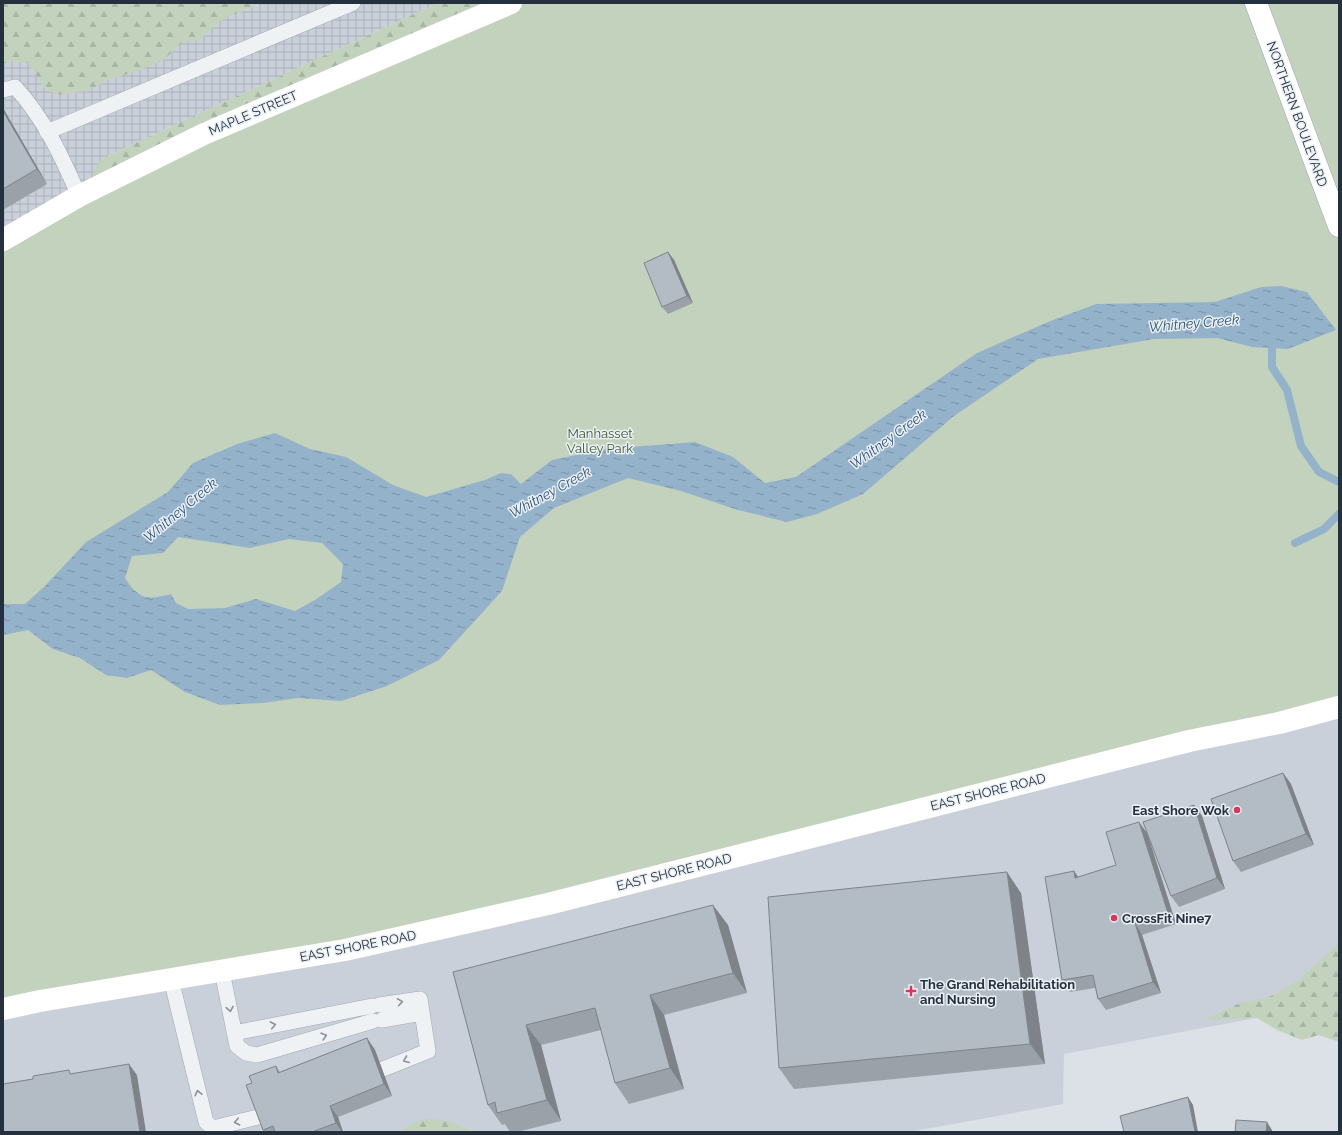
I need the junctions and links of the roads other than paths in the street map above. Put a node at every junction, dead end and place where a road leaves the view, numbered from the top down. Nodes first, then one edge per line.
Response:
1 (353, 3) edge
2 (511, 3) edge
3 (1256, 3) edge
4 (3, 90) edge
5 (47, 132) junction
6 (79, 196) junction
7 (1339, 226) edge
8 (3, 240) edge
9 (1339, 707) edge
10 (222, 971) junction
11 (171, 979) junction
12 (3, 1009) edge
13 (422, 1012) junction
14 (234, 1033) junction
15 (383, 1069) dead end
16 (262, 1116) edge

1 - 5 lane
2 - 6 main road, MAPLE STREET
3 - 7 main road, NORTHERN BOULEVARD
4 - 5 lane
5 - 6 lane
6 - 8 main road, MAPLE STREET
9 - 10 main road, EAST SHORE ROAD
10 - 11 main road, EAST SHORE ROAD
10 -> 14 lane
11 - 12 main road, EAST SHORE ROAD
16 -> 11 lane
14 -> 13 lane
14 -> 13 lane
13 -> 15 lane

